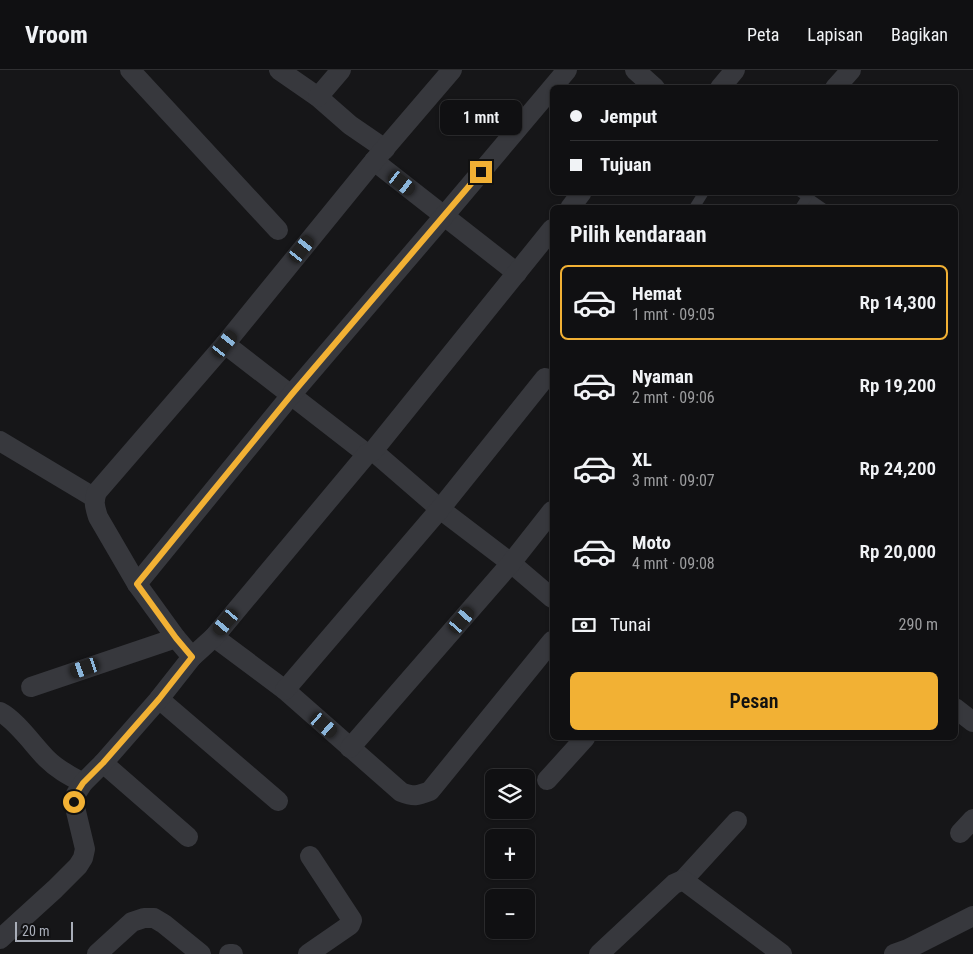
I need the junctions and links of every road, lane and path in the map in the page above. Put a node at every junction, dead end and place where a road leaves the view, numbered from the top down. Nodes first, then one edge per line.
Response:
1 (130, 70) edge
2 (280, 70) edge
3 (341, 70) edge
4 (452, 70) edge
5 (567, 70) edge
6 (635, 70) edge
7 (735, 70) edge
8 (851, 70) edge
9 (554, 85) edge
10 (652, 85) edge
11 (722, 85) edge
12 (838, 85) edge
13 (550, 90) edge
14 (318, 97) junction
15 (379, 155) junction
16 (803, 195) edge
17 (818, 205) edge
18 (444, 216) junction
19 (278, 230) dead end
20 (550, 232) edge
21 (517, 273) junction
22 (225, 344) junction
23 (546, 378) dead end
24 (292, 394) junction
25 (0, 441) edge
26 (370, 452) junction
27 (94, 498) junction
28 (440, 510) junction
29 (550, 514) edge
30 (511, 563) junction
31 (137, 584) junction
32 (550, 596) edge
33 (214, 637) junction
34 (176, 638) junction
35 (550, 643) edge
36 (192, 657) junction
37 (31, 687) dead end
38 (284, 690) junction
39 (159, 699) junction
40 (958, 710) edge
41 (0, 712) edge
42 (973, 722) edge
43 (583, 740) edge
44 (350, 748) junction
45 (103, 763) junction
46 (547, 780) dead end
47 (83, 783) junction
48 (278, 801) dead end
49 (737, 822) dead end
50 (188, 837) dead end
51 (310, 856) dead end
52 (684, 880) junction
53 (973, 916) edge
54 (0, 939) edge
55 (97, 954) edge
56 (201, 954) edge
57 (229, 954) edge
58 (233, 954) edge
59 (308, 954) edge
60 (599, 954) edge
61 (782, 954) edge
62 (894, 954) edge

1 - 19 street
2 - 14 street
3 - 14 street
4 - 15 street
5 - 9 street
6 - 10 street
7 - 11 street
8 - 12 street
13 - 18 street
14 - 15 street
15 - 18 street
15 - 22 street
16 - 17 lane
18 - 21 street
18 - 24 street
20 - 21 street
21 - 26 street
22 - 24 street
22 - 27 street
23 - 28 street
24 - 26 street
24 - 31 street
25 - 27 street
26 - 28 street
26 - 33 street
27 - 31 street
28 - 30 street
28 - 38 street
29 - 30 street
30 - 32 street
30 - 44 street
31 - 34 street
33 - 36 street
33 - 38 street
34 - 36 street
34 - 37 street
35 - 44 street
36 - 39 street
38 - 44 street
39 - 45 street
39 - 48 street
40 - 42 street
41 - 47 street
43 - 46 street
45 - 47 street
45 - 50 street
47 - 54 street
49 - 52 street
51 - 59 street
52 - 60 street
52 - 61 street
53 - 62 street
55 - 56 street
57 - 58 street

